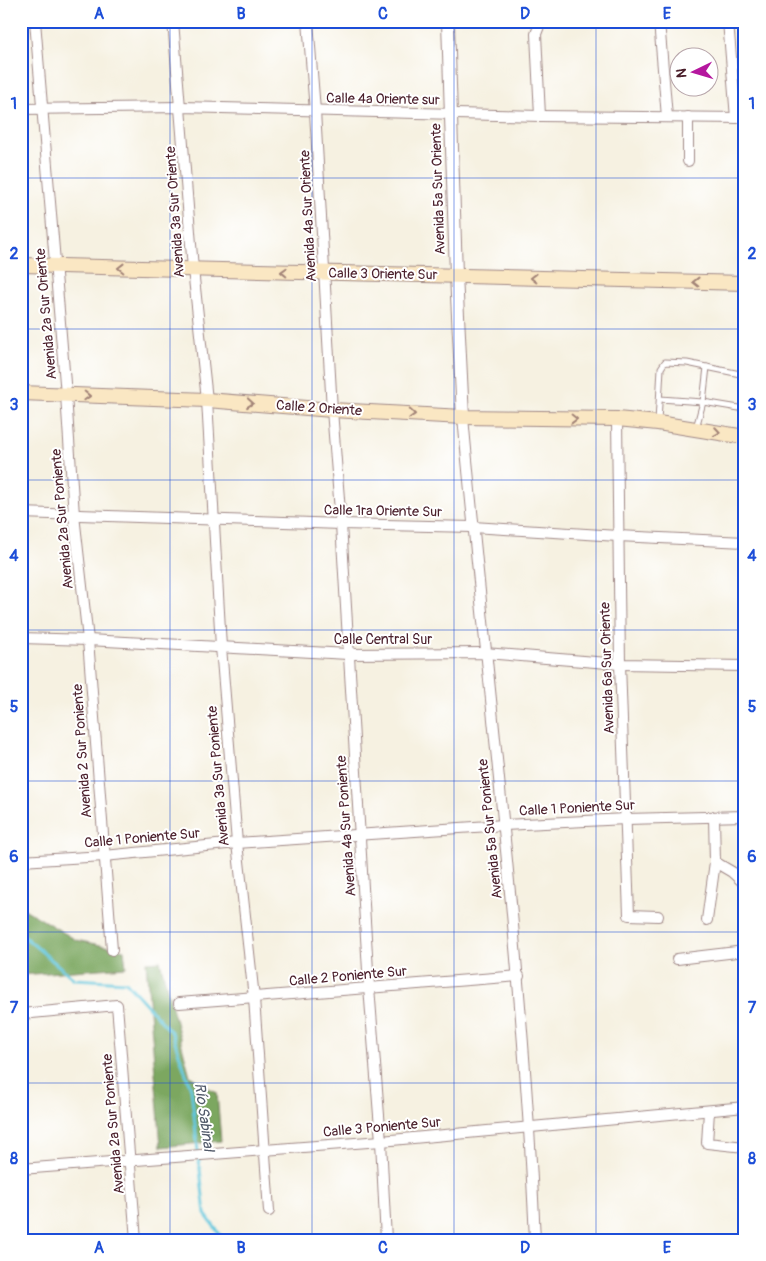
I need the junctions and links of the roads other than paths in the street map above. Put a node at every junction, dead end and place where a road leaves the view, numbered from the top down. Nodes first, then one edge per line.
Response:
1 (35, 21) edge
2 (173, 21) edge
3 (308, 21) edge
4 (448, 21) edge
5 (541, 21) edge
6 (659, 21) edge
7 (728, 21) edge
8 (181, 108) junction
9 (21, 109) edge
10 (42, 110) junction
11 (315, 111) junction
12 (451, 114) junction
13 (540, 116) junction
14 (667, 117) junction
15 (688, 117) junction
16 (740, 118) edge
17 (688, 161) dead end
18 (21, 265) edge
19 (56, 266) junction
20 (193, 269) junction
21 (325, 273) junction
22 (456, 275) junction
23 (745, 283) edge
24 (708, 367) junction
25 (745, 375) edge
26 (21, 393) edge
27 (66, 395) junction
28 (660, 399) junction
29 (207, 400) junction
30 (703, 402) junction
31 (745, 408) edge
32 (332, 410) junction
33 (463, 417) junction
34 (617, 419) junction
35 (658, 423) junction
36 (695, 429) junction
37 (745, 437) edge
38 (21, 513) edge
39 (74, 515) junction
40 (213, 519) junction
41 (341, 524) junction
42 (473, 527) junction
43 (618, 536) junction
44 (745, 542) edge
45 (21, 638) edge
46 (88, 640) junction
47 (221, 647) junction
48 (486, 653) junction
49 (348, 654) junction
50 (620, 664) junction
51 (745, 666) edge
52 (745, 816) edge
53 (714, 817) junction
54 (626, 819) junction
55 (504, 825) junction
56 (361, 836) junction
57 (238, 843) junction
58 (104, 856) junction
59 (21, 861) edge
60 (715, 862) junction
61 (745, 884) edge
62 (658, 916) dead end
63 (708, 920) dead end
64 (112, 950) dead end
65 (745, 950) edge
66 (677, 959) dead end
67 (518, 976) junction
68 (369, 987) junction
69 (254, 998) junction
70 (179, 1003) dead end
71 (21, 1014) edge
72 (745, 1107) edge
73 (709, 1111) junction
74 (530, 1128) junction
75 (381, 1141) junction
76 (745, 1148) edge
77 (266, 1150) junction
78 (130, 1160) junction
79 (21, 1169) edge
80 (269, 1211) dead end
81 (136, 1240) edge
82 (386, 1240) edge
83 (536, 1240) edge

1 - 10 street, Avenida 2a Sur Oriente
2 - 8 street, Avenida 3a Sur Oriente
3 - 11 street, Avenida 4a Sur Oriente
4 - 12 street, Avenida 5a Sur Oriente
5 - 13 street
6 - 14 street
7 - 16 street
8 - 10 street, Calle 4a Oriente sur
8 - 11 street, Calle 4a Oriente sur
8 - 20 street, Avenida 3a Sur Oriente
9 - 10 street, Calle 4a Oriente sur
10 - 19 street, Avenida 2a Sur Oriente
11 - 12 street, Calle 4a Oriente sur
11 - 21 street, Avenida 4a Sur Oriente
12 - 13 street, Calle 4a Oriente sur
12 - 22 street, Avenida 5a Sur Oriente
13 - 14 street, Calle 4a Oriente sur
14 - 15 street, Calle 4a Oriente sur
15 - 16 street, Calle 4a Oriente sur
15 - 17 street
18 - 19 main road, Calle 3 Oriente Sur
20 -> 19 main road, Calle 3 Oriente Sur
19 - 27 street, Avenida 2a Sur Oriente
21 -> 20 main road, Calle 3 Oriente Sur
20 - 29 street, Avenida 3a Sur Oriente
21 - 22 main road, Calle 3 Oriente Sur
21 - 32 street, Avenida 4a Sur Oriente
23 -> 22 main road, Calle 3 Oriente Sur
22 - 33 street, Avenida 5a Sur Oriente
24 - 25 lane
24 - 28 lane
24 - 30 lane
26 - 27 main road, Calle 2 Oriente
27 -> 29 main road, Calle 2 Oriente
27 - 39 street, Avenida 2a Sur Poniente
28 - 30 lane
28 - 35 lane
29 -> 32 main road, Calle 2 Oriente
29 - 40 street, Avenida 3a Sur Poniente
30 - 31 lane
30 - 36 lane
32 -> 33 main road, Calle 2 Oriente
32 - 41 street, Avenida 4a Sur Poniente
33 -> 34 main road, Calle 2 Oriente
33 - 42 street, Avenida 5a Sur Poniente
34 - 35 main road, Calle 2 Oriente
34 - 43 street, Avenida 6a Sur Oriente
35 - 36 main road, Calle 2 Oriente
36 -> 37 main road, Calle 2 Oriente
38 - 39 street, Calle 1ra Oriente Sur
39 - 40 street, Calle 1ra Oriente Sur
39 - 46 street, Avenida 2a Sur Poniente
40 - 41 street, Calle 1ra Oriente Sur
40 - 47 street, Avenida 3a Sur Poniente
41 - 42 street, Calle 1ra Oriente Sur
41 - 49 street, Avenida 4a Sur Poniente
42 - 43 street, Calle 1ra Oriente Sur
42 - 48 street, Avenida 5a Sur Poniente
43 - 44 street, Calle 1ra Oriente Sur
43 - 50 street, Avenida 6a Sur Oriente
45 - 46 street, Calle Central Sur
46 - 47 street, Calle Central Sur
46 - 58 street, Avenida 2 Sur Poniente
47 - 49 street, Calle Central Sur
47 - 57 street, Avenida 3a Sur Poniente
48 - 49 street, Calle Central Sur
48 - 50 street, Calle Central Sur
48 - 55 street, Avenida 5a Sur Poniente
49 - 56 street, Avenida 4a Sur Poniente
50 - 51 street, Calle Central Sur
50 - 54 street, Avenida 6a Sur Oriente
52 - 53 street, Calle 1 Poniente Sur
53 - 54 street, Calle 1 Poniente Sur
53 - 60 street
54 - 55 street, Calle 1 Poniente Sur
54 - 62 street, Avenida 6a Sur Oriente
55 - 56 street, Calle 1 Poniente Sur
55 - 67 street, Avenida 5a Sur Poniente
56 - 57 street, Calle 1 Poniente Sur
56 - 68 street, Avenida 4a Sur Poniente
57 - 58 street, Calle 1 Poniente Sur
57 - 69 street, Avenida 3a Sur Poniente
58 - 59 street, Calle 1 Poniente Sur
58 - 64 street, Avenida 2 Sur Poniente
60 - 61 street
60 - 63 street
65 - 66 street
67 - 68 street, Calle 2 Poniente Sur
67 - 74 street, Avenida 5a Sur Poniente
68 - 69 street, Calle 2 Poniente Sur
68 - 75 street, Avenida 4a Sur Poniente
69 - 70 street, Calle 2 Poniente Sur
69 - 77 street, Avenida 3a Sur Poniente
71 - 78 street, Avenida 2a Sur Poniente
72 - 73 street, Calle 3 Poniente Sur
73 - 74 street, Calle 3 Poniente Sur
73 - 76 street
74 - 75 street, Calle 3 Poniente Sur
74 - 83 street, Avenida 5a Sur Poniente
75 - 77 street, Calle 3 Poniente Sur
75 - 82 street, Avenida 4a Sur Poniente
77 - 78 street, Calle 3 Poniente Sur
77 - 80 street, Avenida 3a Sur Poniente
78 - 79 street, Calle 3 Poniente Sur
78 - 81 street, Avenida 2a Sur Poniente

